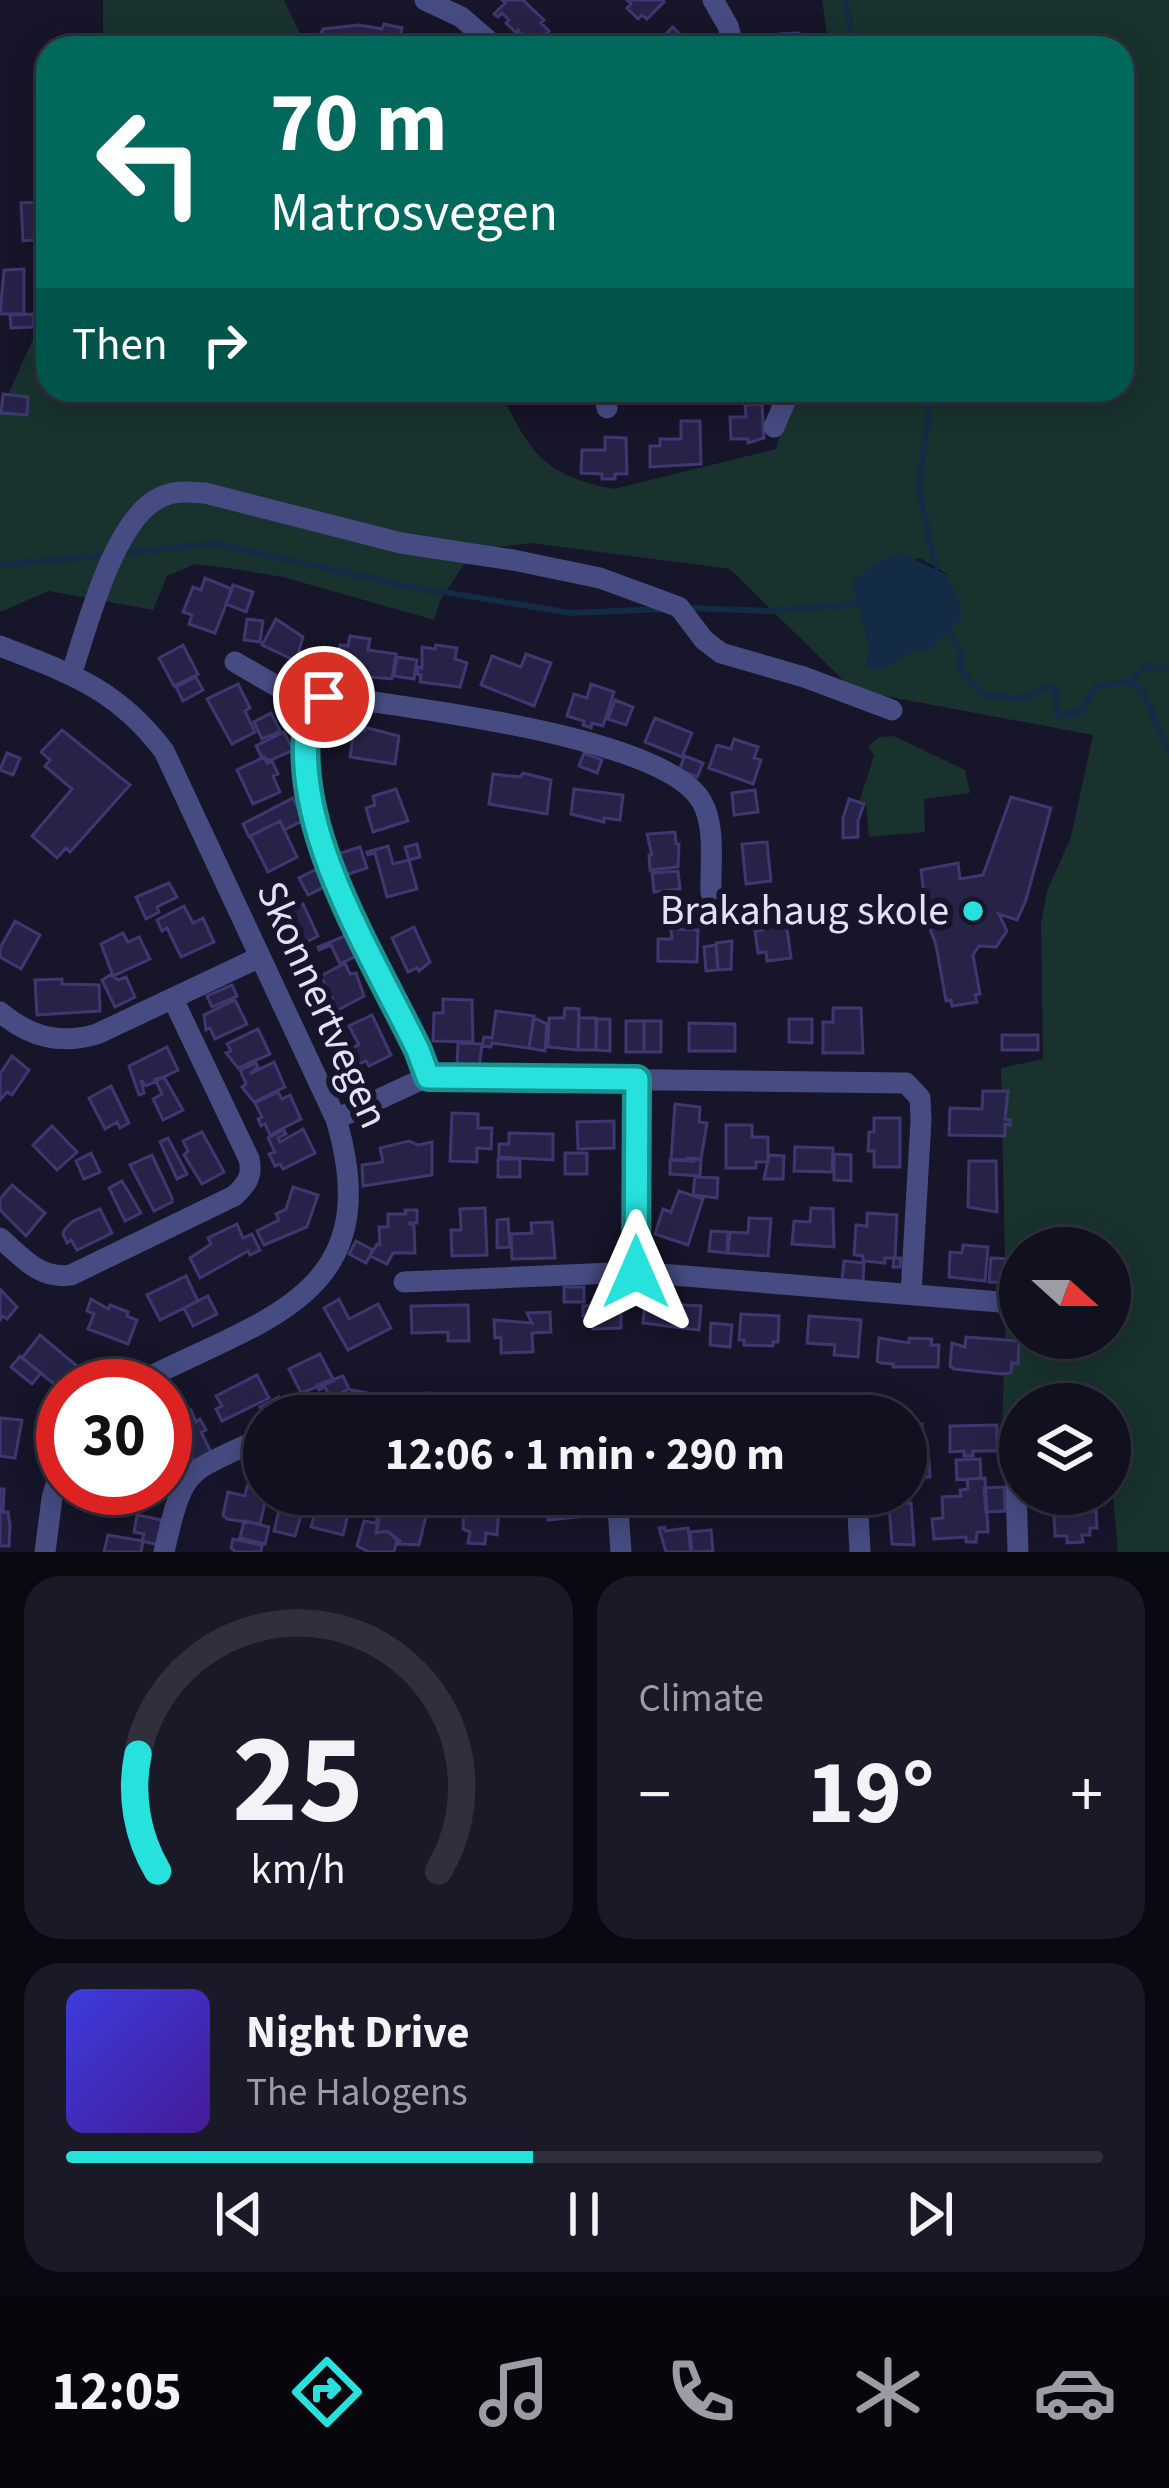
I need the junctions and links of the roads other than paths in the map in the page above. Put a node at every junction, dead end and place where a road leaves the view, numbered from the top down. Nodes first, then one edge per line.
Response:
1 (425, 0) edge
2 (713, 0) edge
3 (483, 36) edge
4 (731, 36) edge
5 (785, 402) edge
6 (774, 427) dead end
7 (0, 646) edge
8 (235, 662) dead end
9 (71, 675) junction
10 (311, 706) junction
11 (892, 710) dead end
12 (711, 893) dead end
13 (260, 957) junction
14 (173, 999) junction
15 (0, 1012) edge
16 (428, 1077) junction
17 (637, 1079) junction
18 (337, 1119) junction
19 (0, 1238) edge
20 (636, 1272) junction
21 (404, 1282) dead end
22 (910, 1293) junction
23 (999, 1302) edge
24 (189, 1359) edge
25 (243, 1447) edge
26 (50, 1515) edge
27 (618, 1515) edge
28 (857, 1515) edge
29 (1017, 1515) edge
30 (45, 1552) edge
31 (164, 1552) edge
32 (621, 1552) edge
33 (860, 1552) edge
34 (1018, 1552) edge

1 - 3 street
2 - 4 street
5 - 6 street
7 - 9 street, Skonnertvegen
8 - 10 street
9 - 11 street
9 - 13 street, Skonnertvegen
10 - 12 street
10 - 16 street
13 - 14 street
13 - 18 street, Skonnertvegen
14 - 15 street
14 - 19 street
16 - 17 street
16 - 18 street
17 - 20 street
17 - 22 street
18 - 24 street, Skonnertvegen
20 - 21 street
20 - 22 street
22 - 23 street
25 - 31 street
26 - 30 street
27 - 32 street
28 - 33 street
29 - 34 street

